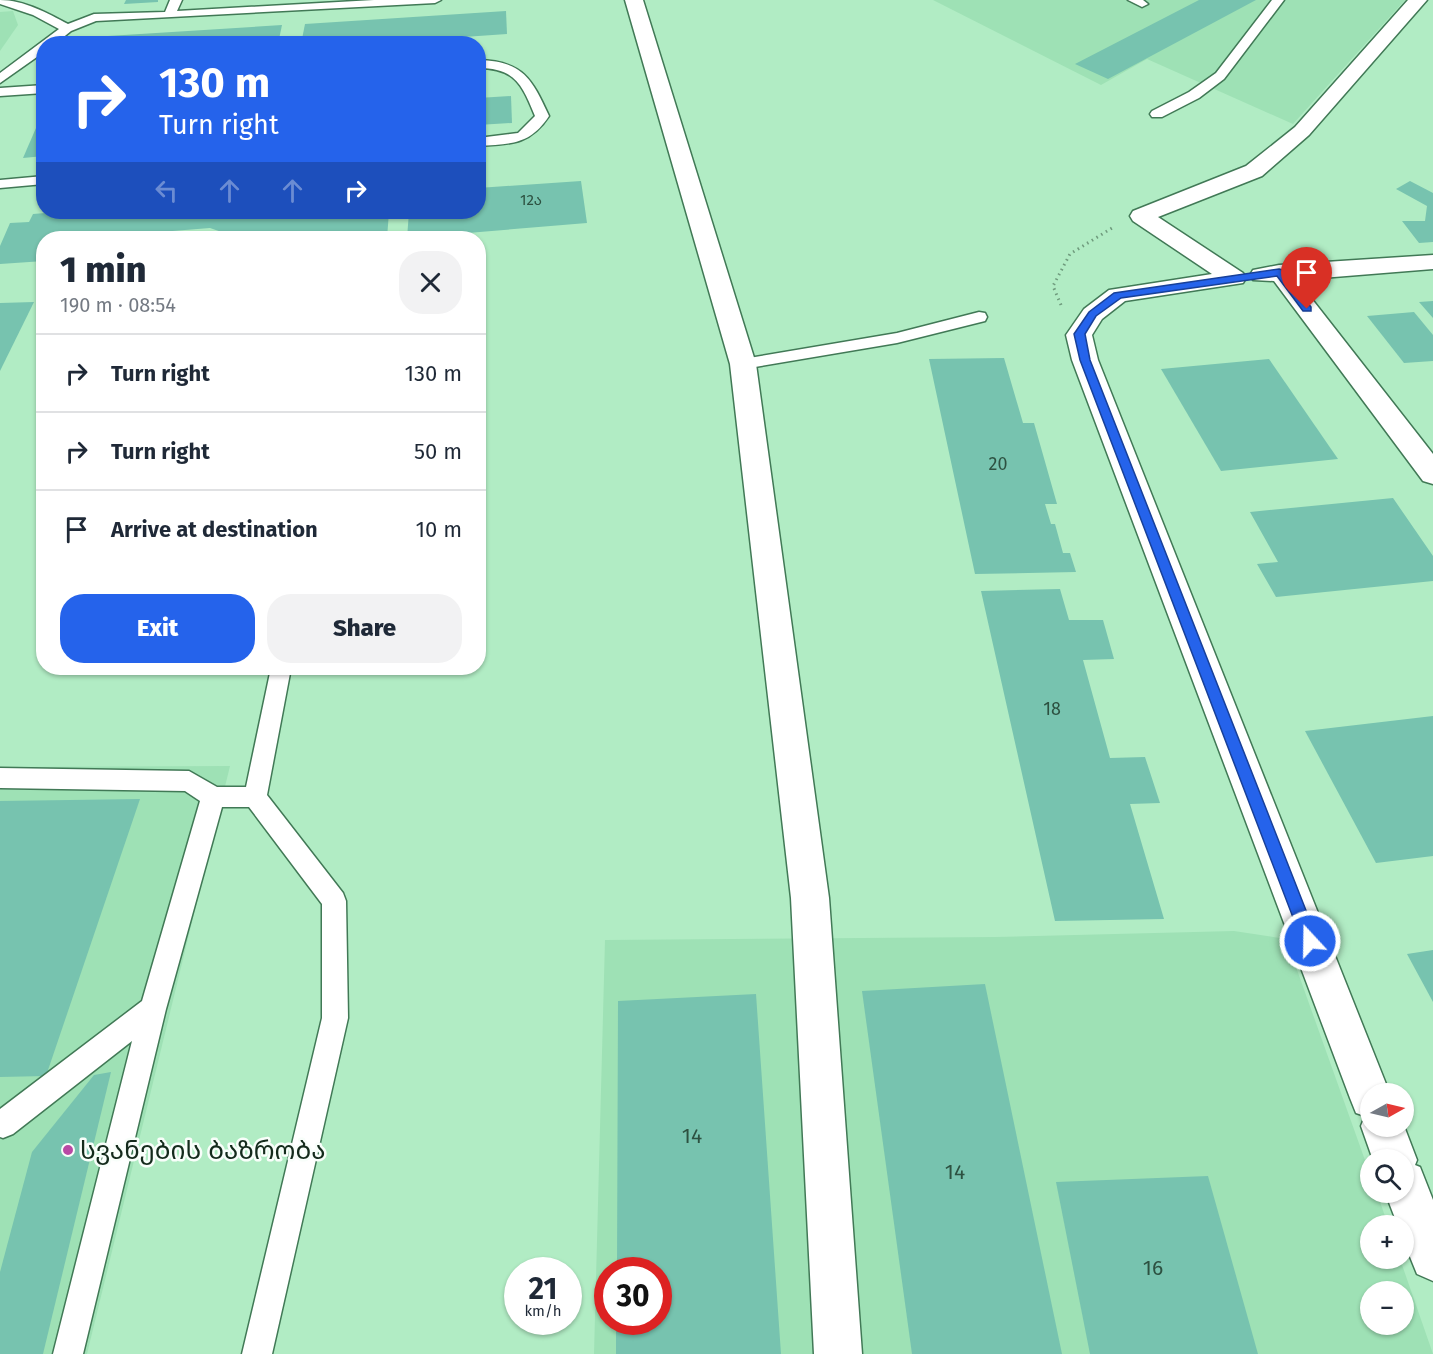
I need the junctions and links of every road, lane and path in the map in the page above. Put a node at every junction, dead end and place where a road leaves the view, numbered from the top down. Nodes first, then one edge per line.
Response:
1 (0, 0) edge
2 (176, 0) edge
3 (435, 0) edge
4 (634, 0) edge
5 (1278, 0) edge
6 (1418, 0) edge
7 (170, 15) junction
8 (67, 28) junction
9 (57, 36) edge
10 (36, 52) edge
11 (486, 64) edge
12 (0, 80) edge
13 (36, 90) edge
14 (0, 92) edge
15 (1157, 114) dead end
16 (486, 141) edge
17 (36, 181) edge
18 (0, 184) edge
19 (1141, 216) junction
20 (1433, 262) edge
21 (1279, 272) junction
22 (1234, 278) junction
23 (979, 317) dead end
24 (1085, 360) junction
25 (743, 364) junction
26 (1433, 474) edge
27 (280, 675) edge
28 (0, 777) edge
29 (213, 797) junction
30 (255, 797) junction
31 (153, 1009) junction
32 (1365, 1083) edge
33 (0, 1124) edge
34 (1412, 1203) edge
35 (1433, 1258) edge
36 (68, 1354) edge
37 (256, 1354) edge
38 (838, 1354) edge

1 - 8 lane
2 - 7 lane
3 - 7 lane
4 - 25 street
5 - 15 lane
6 - 19 street
7 - 8 lane
8 - 9 lane
10 - 12 lane
11 - 16 lane
13 - 14 lane
17 - 18 lane
19 - 22 street
19 - 24 path
20 - 21 street
21 - 22 street
21 - 26 street
22 - 24 street
23 - 25 lane
24 - 32 street
25 - 38 street
27 - 30 lane
28 - 29 lane
29 - 30 lane
29 - 31 lane
30 - 37 lane
31 - 33 lane
31 - 36 lane
34 - 35 street

